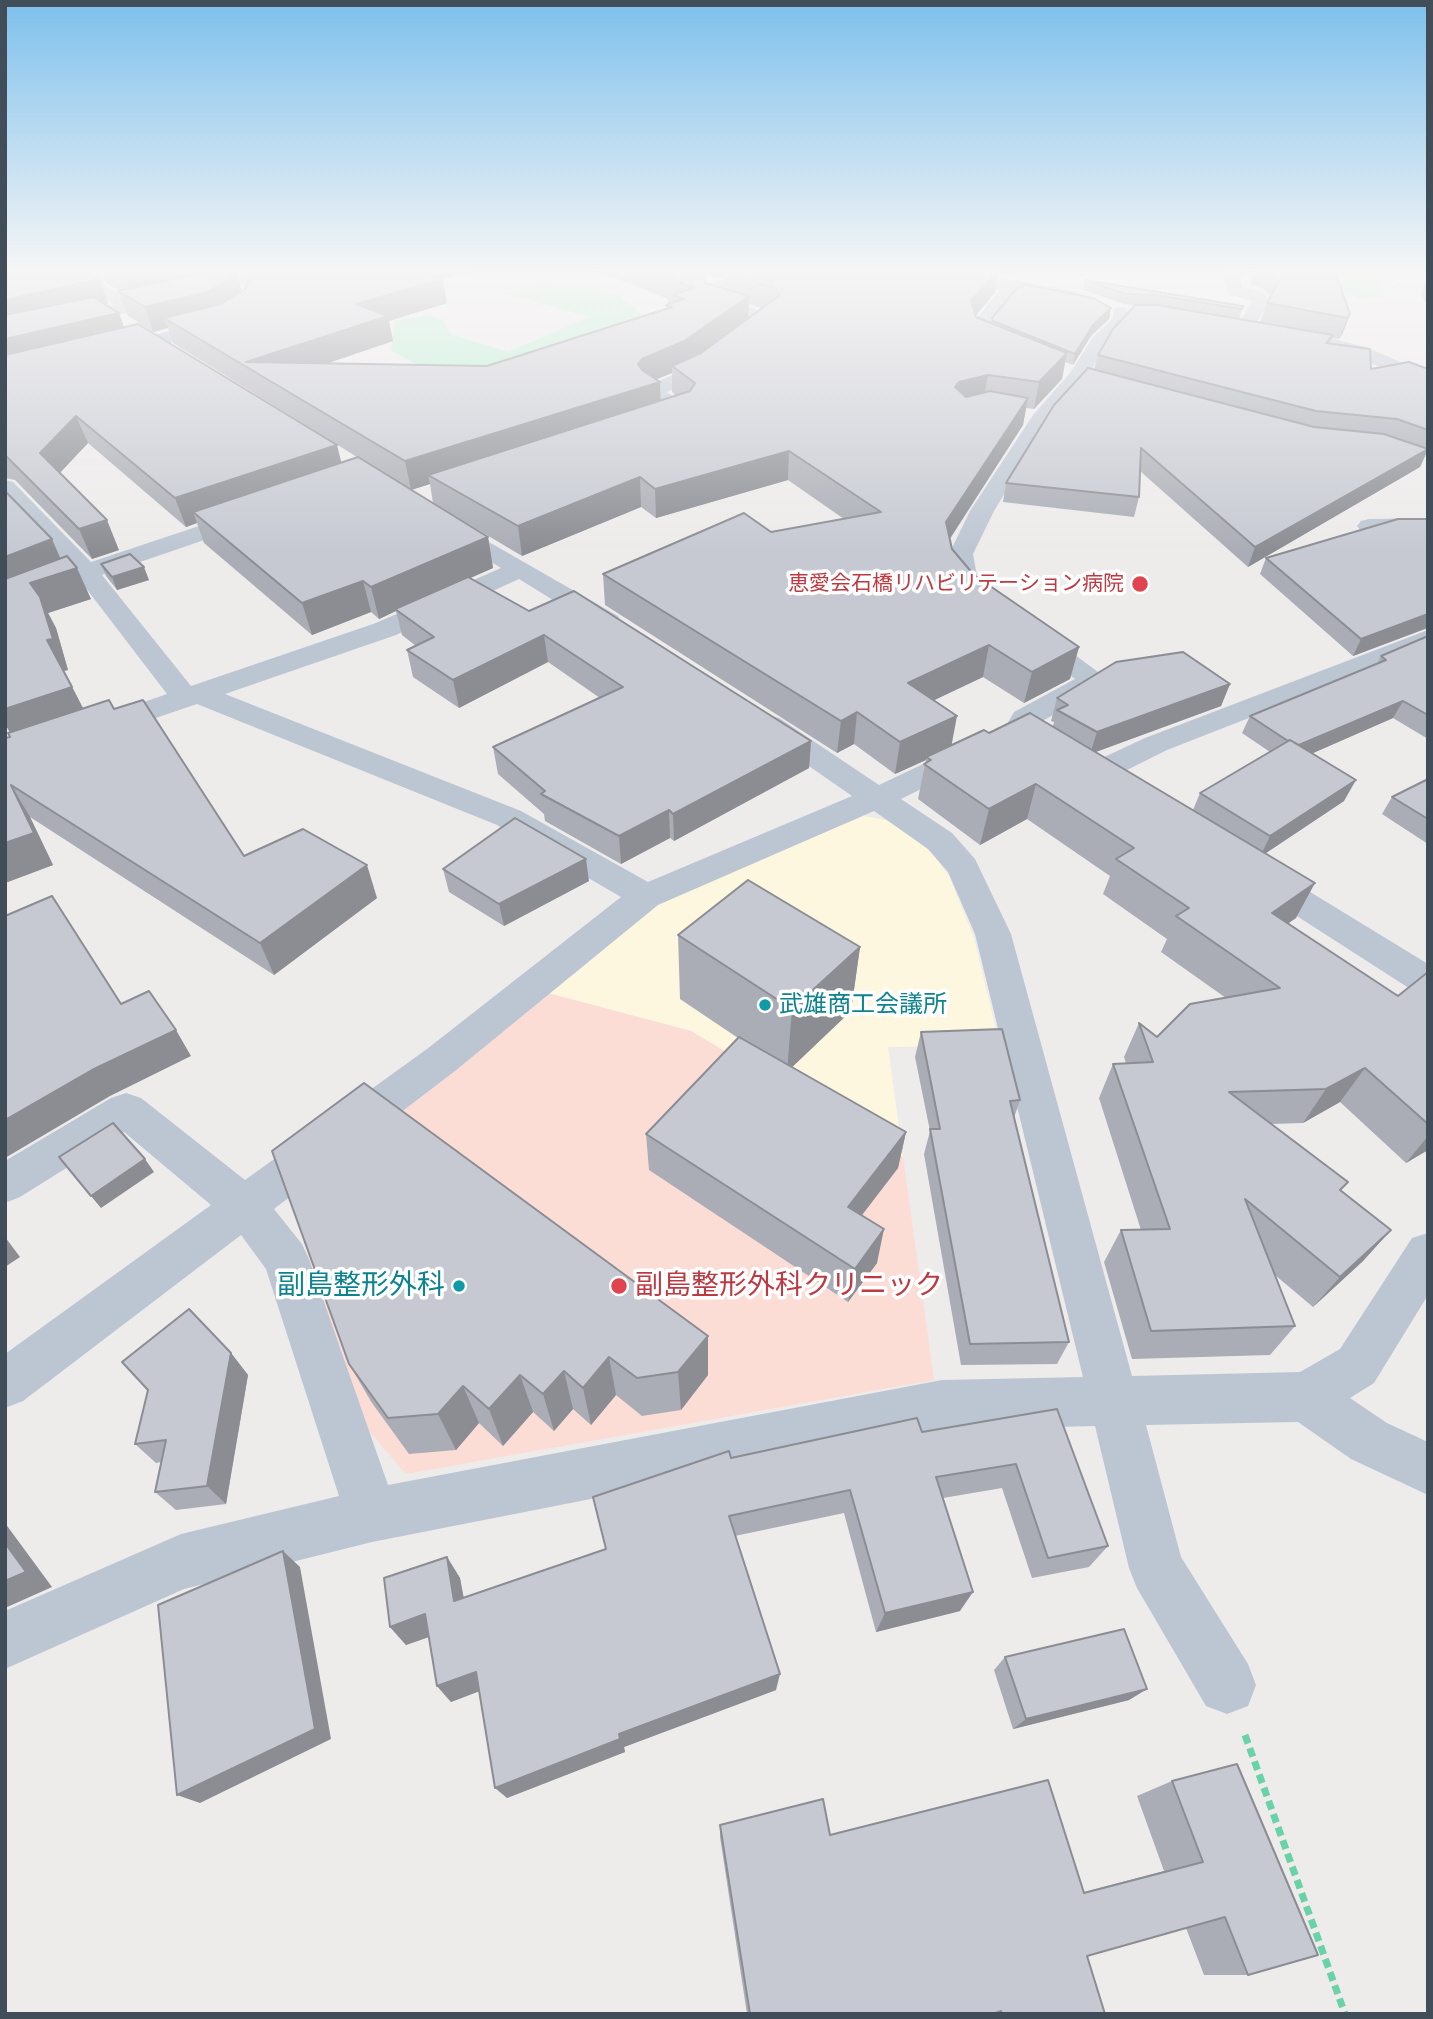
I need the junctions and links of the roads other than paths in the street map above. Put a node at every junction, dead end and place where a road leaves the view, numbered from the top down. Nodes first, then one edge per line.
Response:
1 (704, 365) edge
2 (1054, 365) edge
3 (1085, 365) edge
4 (1391, 365) edge
5 (1408, 373) junction
6 (1078, 376) junction
7 (1373, 379) edge
8 (1428, 381) edge
9 (1105, 382) edge
10 (631, 429) edge
11 (5, 487) edge
12 (277, 507) edge
13 (431, 515) edge
14 (1428, 525) edge
15 (1369, 526) edge
16 (519, 570) junction
17 (86, 572) junction
18 (5, 607) edge
19 (630, 635) edge
20 (1428, 638) edge
21 (193, 697) junction
22 (743, 708) edge
23 (5, 760) edge
24 (1131, 794) edge
25 (879, 797) junction
26 (1233, 860) edge
27 (646, 896) junction
28 (1428, 982) edge
29 (5, 1184) edge
30 (244, 1205) junction
31 (1428, 1253) edge
32 (5, 1384) edge
33 (1305, 1398) junction
34 (1112, 1402) junction
35 (1428, 1469) edge
36 (372, 1515) junction
37 (5, 1640) edge
38 (1227, 1685) road end

1 - 10 street
2 - 6 street
3 - 6 street
4 - 5 street
5 - 7 street
5 - 8 street
6 - 9 street
6 - 25 street
11 - 17 street
12 - 17 street
13 - 16 street
14 - 15 street
16 - 19 street
16 - 21 street
17 - 18 street
17 - 21 street
20 - 24 street
21 - 23 street
21 - 27 street
22 - 25 street
25 - 27 street
25 - 34 street
26 - 28 street
27 - 30 street
29 - 30 street
30 - 32 street
30 - 36 street
31 - 33 street
33 - 34 street
33 - 35 street
34 - 36 street
34 - 38 street
36 - 37 street

